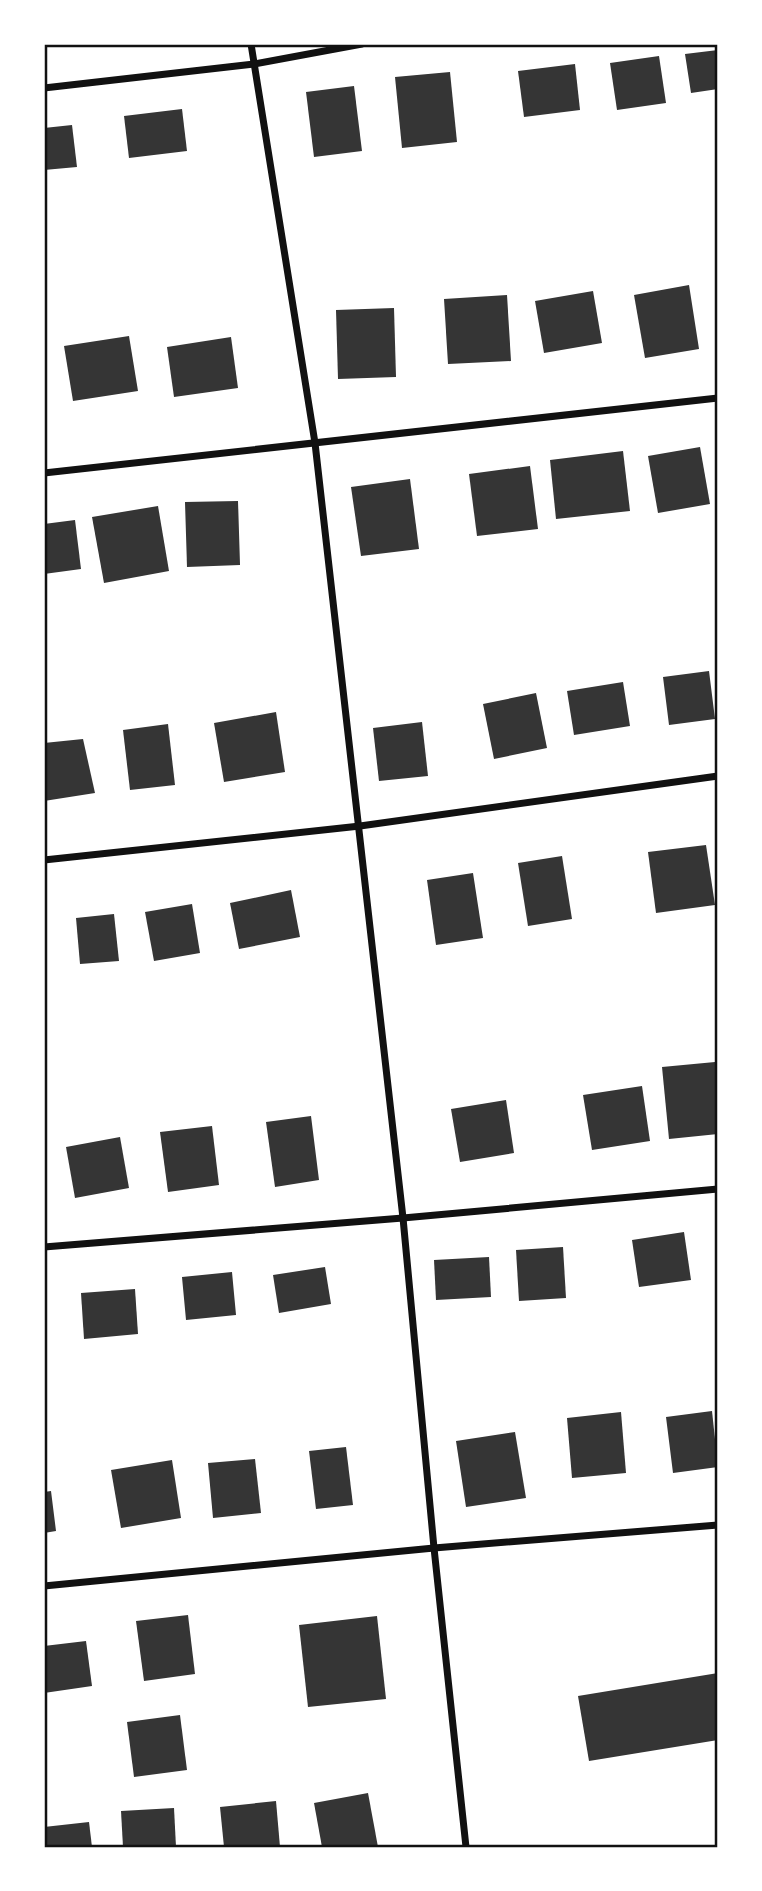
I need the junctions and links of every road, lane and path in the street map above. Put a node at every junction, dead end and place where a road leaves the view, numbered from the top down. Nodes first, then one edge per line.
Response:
1 (251, 44) edge
2 (362, 44) edge
3 (254, 64) junction
4 (44, 88) edge
5 (718, 398) edge
6 (315, 443) junction
7 (44, 473) edge
8 (718, 776) edge
9 (360, 826) junction
10 (44, 860) edge
11 (718, 1189) edge
12 (403, 1218) junction
13 (44, 1247) edge
14 (718, 1525) edge
15 (434, 1548) junction
16 (44, 1586) edge
17 (466, 1847) edge

1 - 3 street
2 - 3 street
3 - 4 street
3 - 6 street
5 - 6 street
6 - 7 street
6 - 9 street
8 - 9 street
9 - 10 street
9 - 12 street
11 - 12 street
12 - 13 street
12 - 15 street
14 - 15 street
15 - 16 street
15 - 17 street

